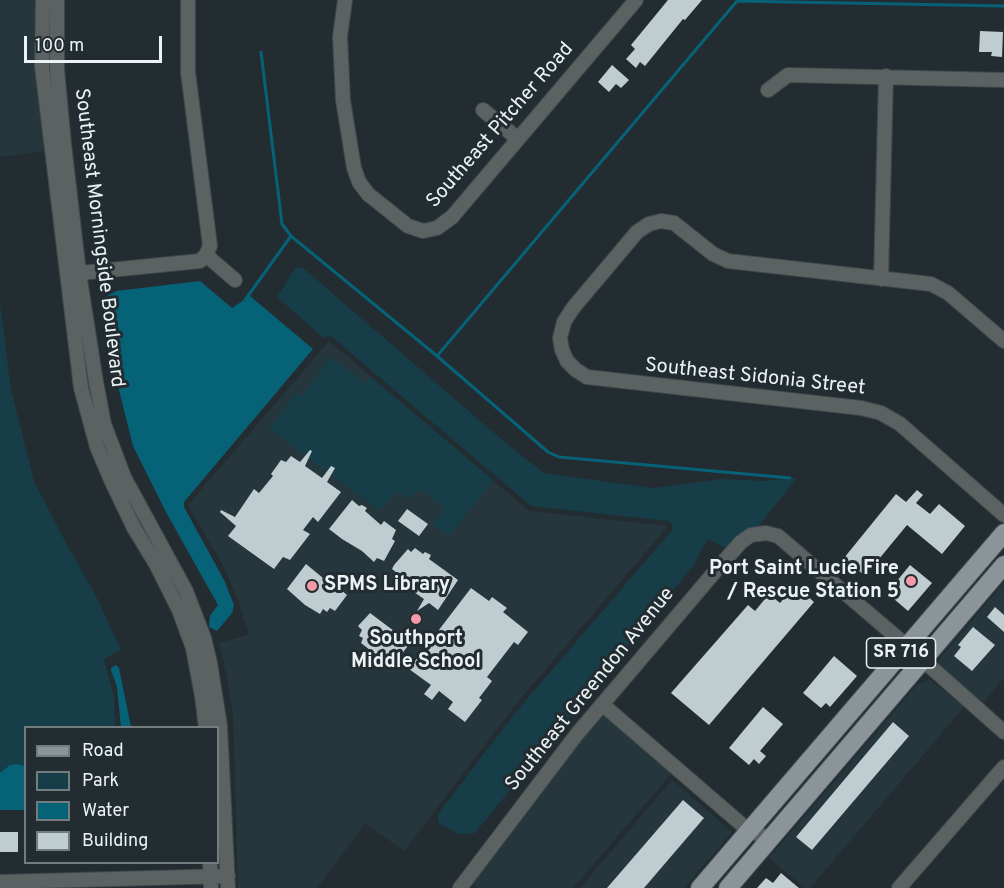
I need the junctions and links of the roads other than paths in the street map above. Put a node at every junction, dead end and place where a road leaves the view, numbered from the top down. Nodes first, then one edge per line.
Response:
1 (43, 0) edge
2 (57, 0) edge
3 (188, 0) edge
4 (345, 0) edge
5 (636, 0) edge
6 (886, 76) junction
7 (1004, 80) edge
8 (768, 90) dead end
9 (483, 110) dead end
10 (518, 139) junction
11 (58, 144) junction
12 (206, 255) junction
13 (73, 274) junction
14 (881, 279) junction
15 (235, 280) dead end
16 (1004, 341) edge
17 (104, 445) junction
18 (1004, 515) edge
19 (1004, 533) edge
20 (1004, 565) edge
21 (180, 578) junction
22 (167, 586) junction
23 (907, 646) junction
24 (924, 661) junction
25 (602, 704) junction
26 (212, 726) edge
27 (212, 726) edge
28 (1004, 732) edge
29 (1004, 767) edge
30 (219, 795) edge
31 (748, 830) junction
32 (770, 839) junction
33 (210, 876) edge
34 (0, 882) edge
35 (228, 882) edge
36 (58, 884) edge
37 (465, 886) edge
38 (700, 888) edge
39 (728, 888) edge
40 (899, 888) edge

1 - 11 street, Southeast Morningside Boulevard
2 - 11 street, Southeast Morningside Boulevard
3 - 12 street
4 - 10 street, Southeast Pitcher Road
5 - 10 street, Southeast Pitcher Road
6 - 7 street
6 - 8 street
6 - 14 street
9 - 10 street
11 - 13 street, Southeast Morningside Boulevard
12 - 13 street
12 - 15 street
13 - 17 street, Southeast Morningside Boulevard
14 - 16 street
14 - 18 street, Southeast Sidonia Street
17 - 21 street, Southeast Morningside Boulevard
17 - 22 street, Southeast Morningside Boulevard
19 - 23 main road, SR 716
20 - 24 main road, SR 716
21 - 22 street
21 - 26 street, Southeast Morningside Boulevard
22 - 27 street, Southeast Morningside Boulevard
23 - 25 street, Southeast Greendon Avenue
23 - 31 main road, SR 716
24 - 28 street
24 - 32 main road, SR 716
25 - 31 street
25 - 37 street, Southeast Greendon Avenue
29 - 40 street
30 - 35 street, Southeast Morningside Boulevard
31 - 32 street
31 - 38 main road, SR 716
32 - 39 main road, SR 716
33 - 35 street
33 - 36 street
34 - 36 street

